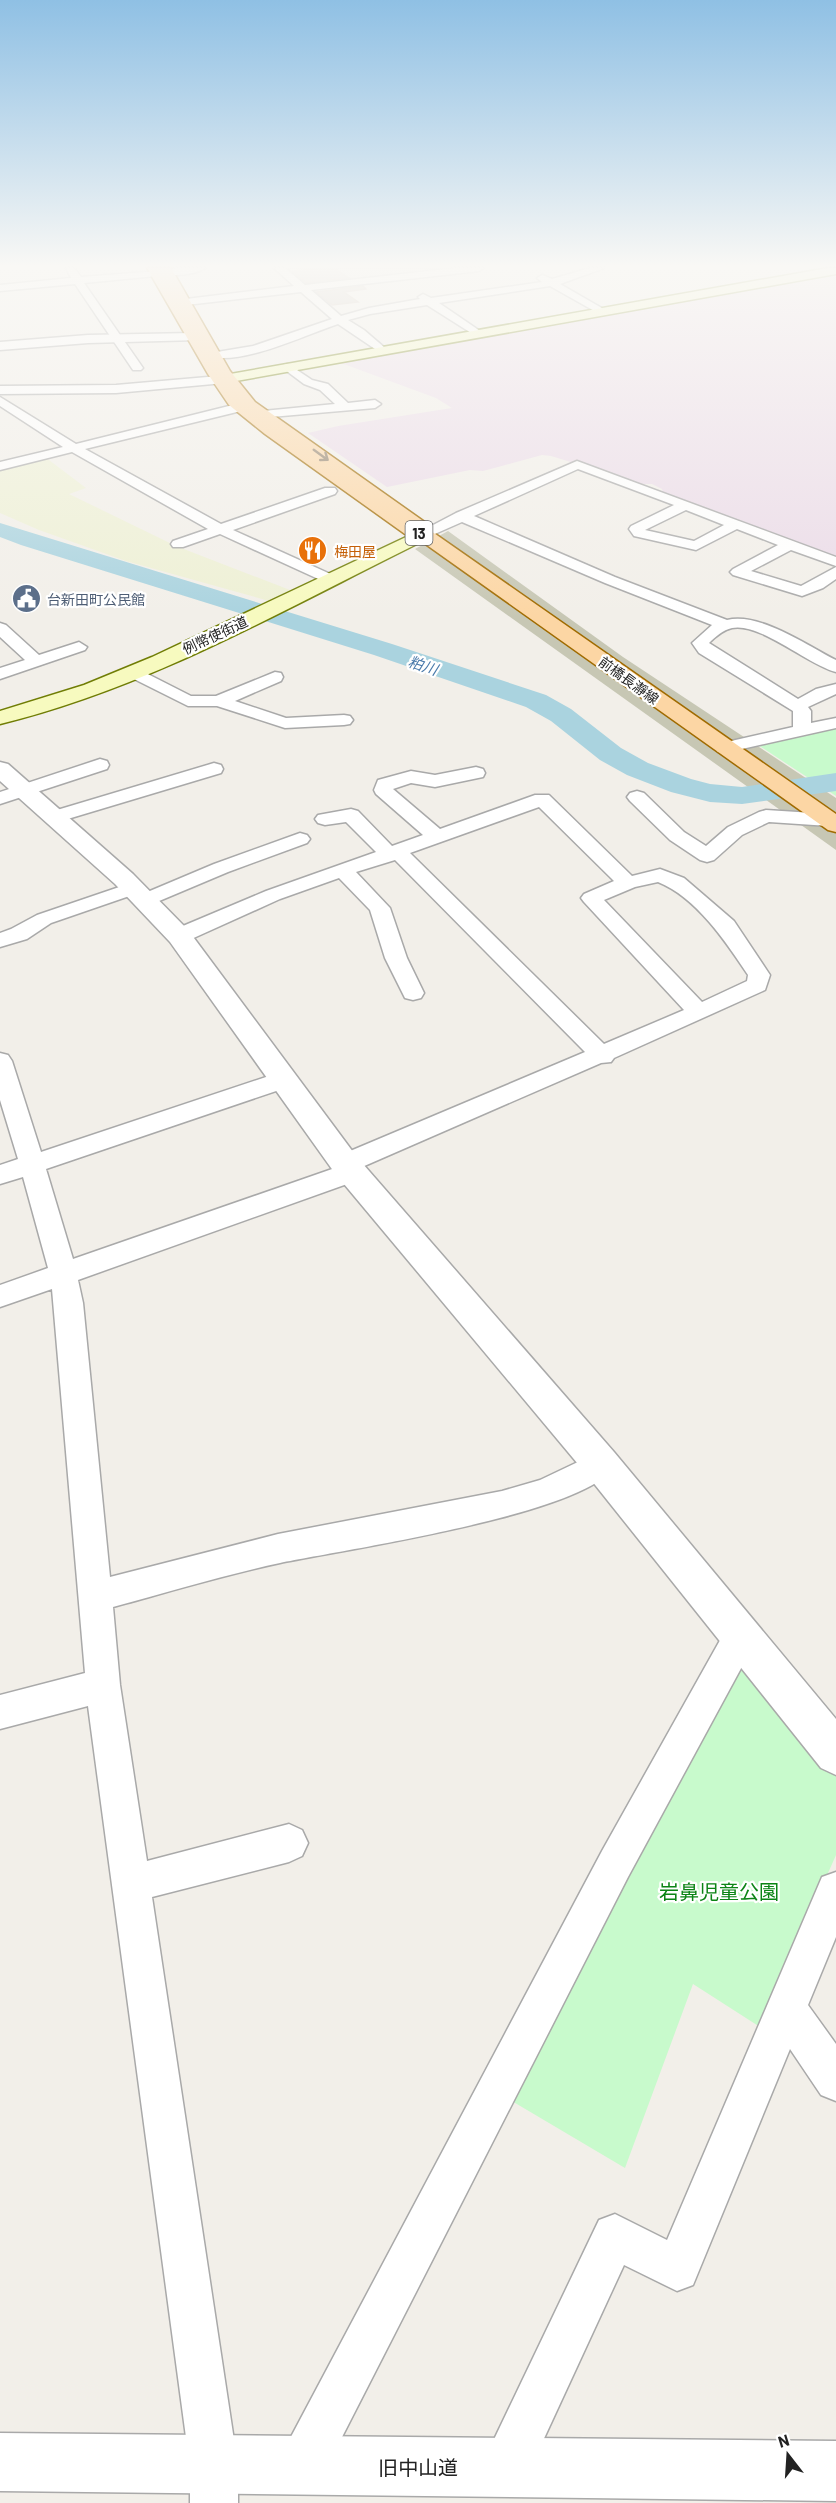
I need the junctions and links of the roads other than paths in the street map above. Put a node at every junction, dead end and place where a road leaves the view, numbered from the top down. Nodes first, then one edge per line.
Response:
1 (161, 385) edge
2 (227, 385) edge
3 (229, 385) edge
4 (317, 385) edge
5 (0, 390) edge
6 (0, 401) edge
7 (375, 404) dead end
8 (241, 407) junction
9 (345, 407) junction
10 (263, 415) junction
11 (71, 448) junction
12 (0, 466) edge
13 (330, 491) dead end
14 (685, 505) junction
15 (460, 516) junction
16 (736, 524) junction
17 (221, 529) junction
18 (423, 534) junction
19 (177, 544) dead end
20 (790, 545) junction
21 (836, 562) edge
22 (836, 572) edge
23 (332, 580) junction
24 (726, 626) junction
25 (0, 628) edge
26 (79, 647) dead end
27 (37, 662) junction
28 (836, 667) edge
29 (134, 672) junction
30 (0, 674) edge
31 (275, 677) dead end
32 (836, 688) edge
33 (219, 701) junction
34 (798, 706) junction
35 (0, 718) edge
36 (344, 720) dead end
37 (836, 723) edge
38 (802, 732) junction
39 (724, 748) junction
40 (100, 765) dead end
41 (214, 769) dead end
42 (476, 773) dead end
43 (8, 786) edge
44 (637, 797) dead end
45 (54, 817) junction
46 (325, 819) dead end
47 (832, 823) edge
48 (438, 837) junction
49 (300, 839) dead end
50 (394, 853) junction
51 (343, 871) junction
52 (628, 884) junction
53 (139, 894) junction
54 (180, 936) junction
55 (0, 940) edge
56 (413, 993) dead end
57 (699, 1012) junction
58 (603, 1056) junction
59 (0, 1061) edge
60 (283, 1080) junction
61 (349, 1168) junction
62 (16, 1170) edge
63 (64, 1273) junction
64 (0, 1296) edge
65 (601, 1464) junction
66 (94, 1596) junction
67 (740, 1637) junction
68 (103, 1685) junction
69 (0, 1712) edge
70 (836, 1753) edge
71 (290, 1843) dead end
72 (131, 1884) junction
73 (836, 1891) edge
74 (787, 2009) junction
75 (836, 2080) edge
76 (0, 2462) edge
77 (301, 2467) junction
78 (506, 2467) junction
79 (836, 2471) edge
80 (214, 2485) edge

1 - 5 street
2 - 8 main road, 前橋長瀞線 / 13
3 - 10 main road, 前橋長瀞線 / 13
4 - 9 street
6 - 11 street
7 - 9 street
8 - 11 street
8 - 18 main road, 前橋長瀞線 / 13
9 - 10 street
10 -> 18 main road, 前橋長瀞線 / 13
11 - 12 street
11 - 17 street
13 - 17 street
14 - 15 street
14 - 16 street
14 - 16 street
15 - 18 street
15 - 24 street
16 - 20 street
17 - 19 street
17 - 23 street
18 - 23 main road, 例幣使街道
18 - 39 main road, 前橋長瀞線 / 13
20 - 21 street
20 - 22 street
23 - 29 main road, 例幣使街道
24 - 28 street
24 - 34 street
25 - 27 street
26 - 27 street
27 - 30 street
29 - 33 street
29 - 35 main road, 例幣使街道
31 - 33 street
32 - 34 street
33 - 36 street
34 - 38 street
37 - 38 street
38 - 39 street
39 - 47 main road, 前橋長瀞線 / 13
40 - 43 street
41 - 45 street
42 - 48 street
43 - 45 street
44 - 47 street
45 - 53 street
46 - 50 street
48 - 50 street
48 - 52 street
49 - 53 street
50 - 51 street
50 - 58 street
51 - 54 street
51 - 56 street
52 - 57 street
52 - 57 street
53 - 54 street
53 - 55 street
54 - 60 street
57 - 58 street
58 - 61 street
59 - 62 street
60 - 61 street
60 - 62 street
61 - 63 street
61 - 65 street
62 - 63 street
63 - 64 street
63 - 66 street
65 - 66 street
65 - 67 street
66 - 68 street
67 - 70 street
67 - 77 street
68 - 69 street
68 - 72 street
71 - 72 street
72 - 80 street
73 - 74 street
74 - 75 street
74 - 78 street
76 - 80 street, 旧中山道
77 - 78 street, 旧中山道
77 - 80 street, 旧中山道
78 - 79 street, 旧中山道

